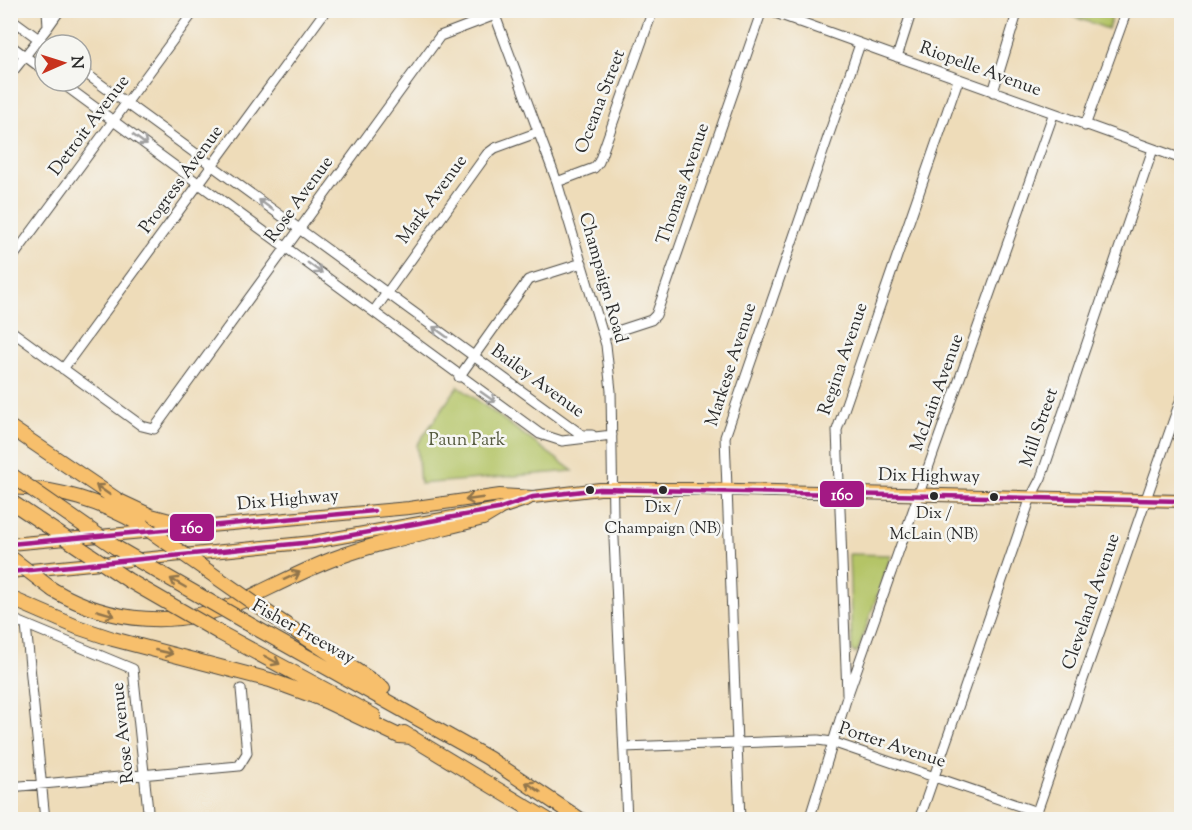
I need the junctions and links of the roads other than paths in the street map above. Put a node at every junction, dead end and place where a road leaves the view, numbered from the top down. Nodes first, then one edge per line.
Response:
1 (47, 10) edge
2 (60, 10) edge
3 (195, 10) edge
4 (326, 10) edge
5 (652, 10) edge
6 (762, 10) edge
7 (767, 10) edge
8 (802, 10) edge
9 (912, 10) edge
10 (1018, 10) edge
11 (1127, 10) edge
12 (494, 13) edge
13 (10, 18) edge
14 (798, 22) junction
15 (48, 27) junction
16 (43, 33) edge
17 (33, 35) edge
18 (860, 44) junction
19 (10, 45) edge
20 (33, 45) edge
21 (24, 55) junction
22 (897, 57) junction
23 (33, 62) edge
24 (10, 75) edge
25 (93, 79) edge
26 (958, 80) junction
27 (993, 92) junction
28 (76, 93) edge
29 (127, 104) junction
30 (1053, 115) junction
31 (114, 121) junction
32 (1085, 126) junction
33 (539, 132) junction
34 (1153, 149) junction
35 (1182, 159) edge
36 (212, 166) junction
37 (557, 182) junction
38 (200, 183) junction
39 (299, 229) junction
40 (286, 247) junction
41 (10, 261) edge
42 (582, 263) junction
43 (386, 293) junction
44 (374, 311) junction
45 (10, 330) edge
46 (605, 335) junction
47 (472, 356) junction
48 (63, 369) junction
49 (459, 377) junction
50 (1182, 396) edge
51 (10, 427) edge
52 (612, 435) junction
53 (10, 474) edge
54 (10, 487) edge
55 (614, 489) junction
56 (726, 489) junction
57 (837, 493) junction
58 (919, 496) junction
59 (533, 497) junction
60 (1031, 497) junction
61 (1144, 500) junction
62 (10, 501) edge
63 (1182, 501) edge
64 (498, 509) junction
65 (196, 528) junction
66 (10, 544) edge
67 (10, 557) edge
68 (10, 572) edge
69 (10, 598) edge
70 (10, 618) edge
71 (26, 625) junction
72 (241, 689) dead end
73 (847, 697) junction
74 (429, 724) junction
75 (412, 737) junction
76 (832, 742) junction
77 (736, 743) junction
78 (624, 747) junction
79 (145, 774) junction
80 (934, 777) junction
81 (42, 784) junction
82 (10, 787) edge
83 (1036, 816) edge
84 (45, 819) edge
85 (149, 819) edge
86 (548, 819) edge
87 (581, 819) edge
88 (627, 819) edge
89 (740, 819) edge
90 (809, 819) edge
91 (919, 819) edge

1 - 15 street
2 - 15 street
3 - 29 street, Detroit Avenue
4 - 36 street, Progress Avenue
5 - 37 street, Oceana Street
6 - 46 street, Thomas Avenue
7 - 14 street, Riopelle Avenue
8 - 14 street
9 - 22 street
10 - 27 street
11 - 32 street
12 - 33 street, Champaign Road
12 - 39 street, Rose Avenue
13 - 17 street
14 - 18 street, Riopelle Avenue
15 - 16 street
18 - 22 street, Riopelle Avenue
18 - 56 street, Markese Avenue
19 - 21 street
20 - 21 street
21 - 23 street
21 - 24 street
22 - 26 street, Riopelle Avenue
25 - 29 street, Bailey Avenue
26 - 27 street, Riopelle Avenue
26 - 57 street, Regina Avenue
27 - 30 street, Riopelle Avenue
28 - 31 street, Bailey Avenue
29 - 31 street, Detroit Avenue
29 - 36 street, Bailey Avenue
30 - 32 street, Riopelle Avenue
30 - 58 street, McLain Avenue
31 -> 38 street, Bailey Avenue
31 - 41 street, Detroit Avenue
32 - 34 street, Riopelle Avenue
33 - 37 street, Champaign Road
33 - 43 street, Mark Avenue
34 - 35 street, Riopelle Avenue
34 - 60 street, Mill Street
36 - 38 street, Progress Avenue
39 -> 36 street, Bailey Avenue
37 - 42 street, Champaign Road
38 - 40 street, Bailey Avenue
38 - 48 street, Progress Avenue
39 - 40 street, Rose Avenue
39 - 43 street, Bailey Avenue
40 -> 44 street, Bailey Avenue
40 - 48 street, Rose Avenue
42 - 46 street, Champaign Road
42 - 47 street
43 - 44 street, Mark Avenue
47 -> 43 street, Bailey Avenue
44 - 49 street, Bailey Avenue
45 - 48 street
46 - 52 street, Champaign Road
47 - 49 street
47 - 52 street, Bailey Avenue
49 -> 52 street, Bailey Avenue
50 - 61 street, Cleveland Avenue
65 -> 51 highway
52 - 55 street, Champaign Road
74 -> 53 highway, Fisher Freeway, bridge
54 - 74 highway, bridge
55 - 56 main road, Dix Highway
55 - 59 main road, Dix Highway
55 - 78 street, Champaign Road
56 - 57 main road, Dix Highway
56 - 77 street, Markese Avenue
57 - 58 main road, Dix Highway
57 - 73 street, Regina Avenue
58 - 60 main road, Dix Highway
58 - 73 street, McLain Avenue
59 - 64 main road, Dix Highway
59 -> 65 main road, Dix Highway
60 - 61 main road, Dix Highway
60 - 80 street, Mill Street
61 - 63 main road, Dix Highway
61 - 83 street, Cleveland Avenue
62 -> 75 highway, bridge
67 -> 64 highway, bridge
64 - 68 main road, Dix Highway
65 - 66 main road, Dix Highway
69 -> 75 highway
70 - 71 street, Rose Avenue
71 - 79 street, Rose Avenue
71 - 81 street
72 - 79 street
73 - 76 street, McLain Avenue
87 -> 74 highway, Fisher Freeway
75 - 86 highway
76 - 77 street, Porter Avenue
76 - 80 street, Porter Avenue
76 - 90 street, McLain Avenue
77 - 78 street, Porter Avenue
77 - 89 street, Markese Avenue
78 - 88 street, Champaign Road
79 - 81 street
79 - 85 street, Rose Avenue
80 - 83 street, Porter Avenue
80 - 91 street, Mill Street
81 - 82 street
81 - 84 street

